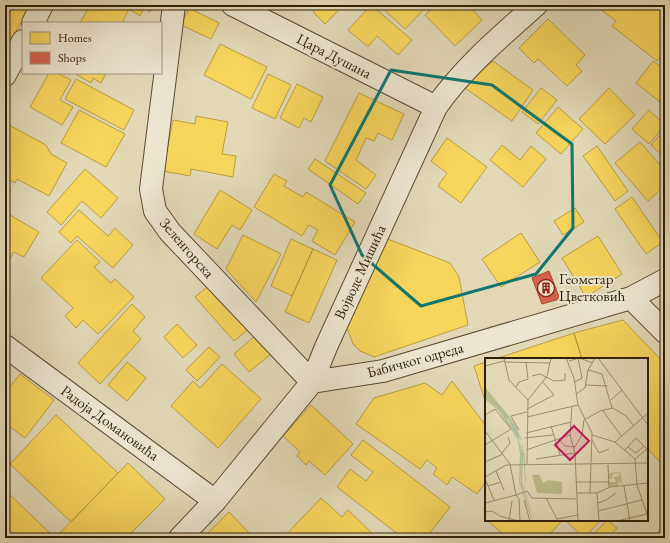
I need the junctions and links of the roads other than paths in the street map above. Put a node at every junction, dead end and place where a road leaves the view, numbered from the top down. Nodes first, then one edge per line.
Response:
1 (42, 5) edge
2 (174, 5) edge
3 (233, 5) edge
4 (536, 5) edge
5 (34, 22) edge
6 (22, 43) edge
7 (5, 75) edge
8 (436, 107) junction
9 (665, 280) edge
10 (631, 298) junction
11 (665, 332) edge
12 (5, 346) edge
13 (312, 382) junction
14 (215, 501) junction
15 (180, 538) edge

1 - 5 street
2 - 13 street, Зеленгорска
3 - 8 street, Цара Душана
4 - 8 street, Војводе Мишића
6 - 7 street
8 - 13 street, Војводе Мишића
9 - 10 street, Бабичког одреда
10 - 11 street
10 - 13 street, Бабичког одреда
12 - 14 street, Радоја Домановића
13 - 14 street, Војводе Мишића
14 - 15 street, Војводе Мишића

